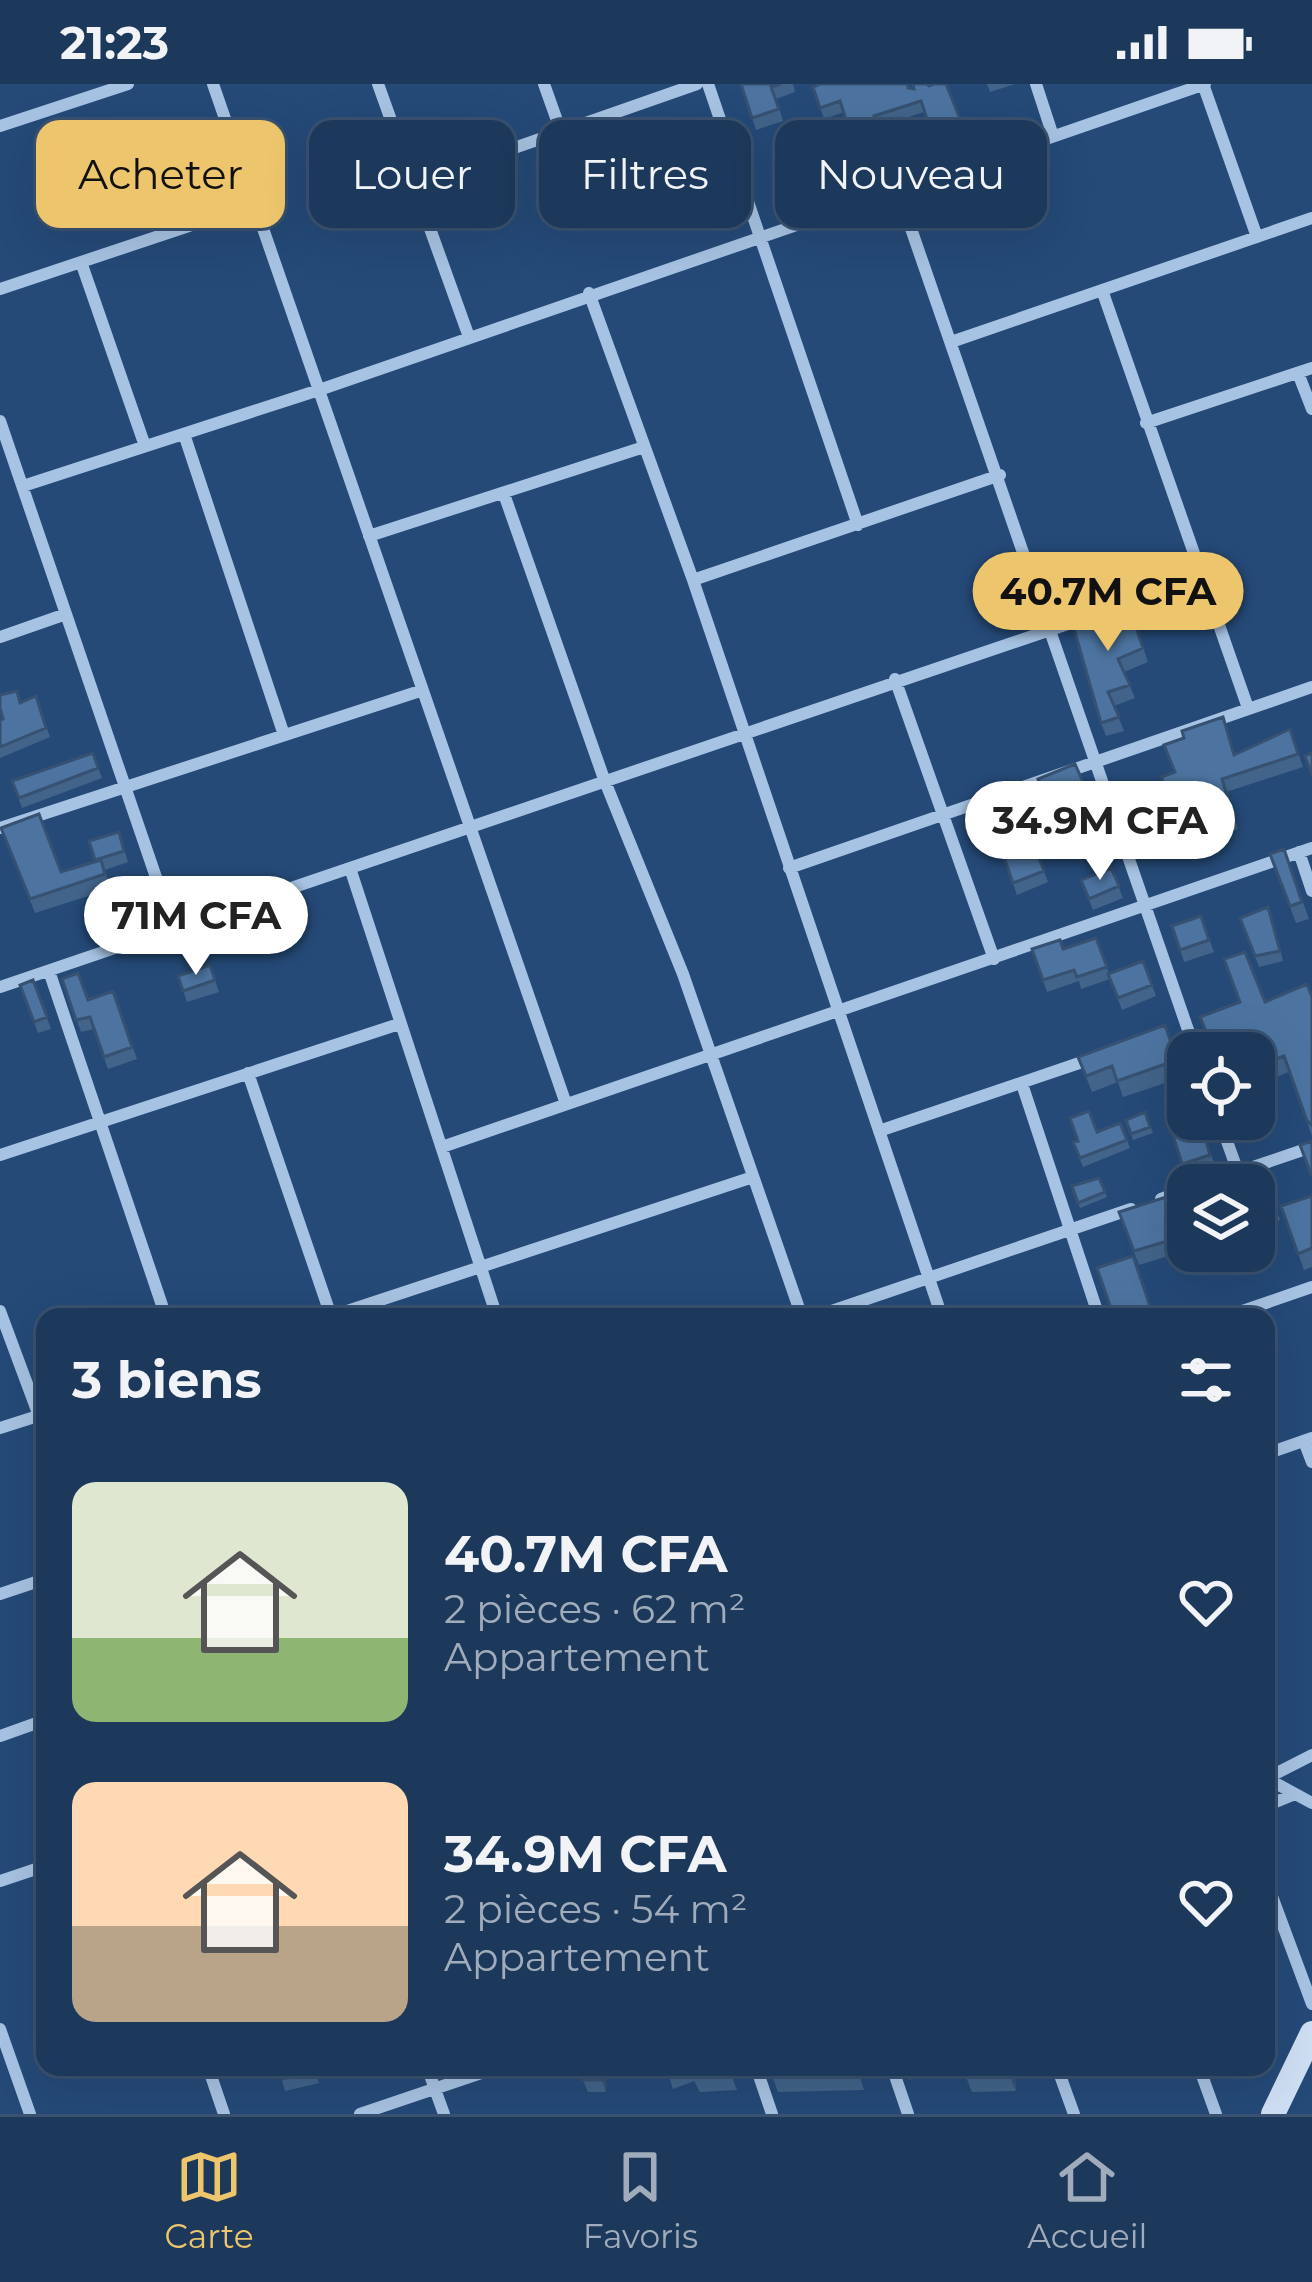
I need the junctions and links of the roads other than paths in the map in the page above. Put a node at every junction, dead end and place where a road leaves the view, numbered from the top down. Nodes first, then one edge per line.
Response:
1 (128, 84) edge
2 (214, 84) edge
3 (378, 84) edge
4 (544, 84) edge
5 (698, 84) edge
6 (708, 84) edge
7 (1036, 84) edge
8 (1204, 84) edge
9 (226, 120) edge
10 (391, 120) edge
11 (557, 120) edge
12 (588, 120) edge
13 (0, 126) edge
14 (1052, 136) junction
15 (1047, 138) edge
16 (1312, 218) edge
17 (183, 228) edge
18 (264, 228) edge
19 (430, 228) edge
20 (779, 228) edge
21 (912, 228) edge
22 (761, 234) junction
23 (1257, 238) junction
24 (81, 262) junction
25 (0, 289) edge
26 (1102, 290) junction
27 (589, 293) junction
28 (469, 337) junction
29 (954, 341) junction
30 (1305, 370) edge
31 (322, 389) junction
32 (1312, 409) edge
33 (0, 421) edge
34 (1146, 423) junction
35 (184, 434) junction
36 (145, 446) junction
37 (644, 447) junction
38 (1000, 476) junction
39 (23, 486) junction
40 (504, 494) junction
41 (858, 524) junction
42 (369, 536) junction
43 (1203, 578) junction
44 (693, 580) junction
45 (66, 614) junction
46 (1050, 627) junction
47 (0, 637) edge
48 (896, 679) junction
49 (1312, 687) edge
50 (420, 691) junction
51 (1248, 708) junction
52 (742, 732) junction
53 (284, 735) junction
54 (1096, 762) junction
55 (604, 779) junction
56 (127, 786) junction
57 (946, 815) junction
58 (468, 824) junction
59 (0, 828) edge
60 (1305, 850) edge
61 (350, 868) junction
62 (789, 868) junction
63 (1312, 891) edge
64 (1146, 907) junction
65 (173, 927) junction
66 (994, 959) junction
67 (49, 971) junction
68 (0, 987) edge
69 (837, 1009) junction
70 (399, 1024) junction
71 (1186, 1024) junction
72 (1166, 1032) edge
73 (1189, 1032) edge
74 (710, 1050) junction
75 (1104, 1054) edge
76 (248, 1073) junction
77 (1022, 1084) junction
78 (565, 1101) junction
79 (101, 1120) junction
80 (879, 1131) junction
81 (442, 1147) junction
82 (1312, 1147) edge
83 (0, 1155) edge
84 (1262, 1164) edge
85 (753, 1178) junction
86 (1167, 1196) edge
87 (1070, 1231) junction
88 (479, 1264) junction
89 (928, 1279) junction
90 (1312, 1287) edge
91 (163, 1308) edge
92 (327, 1308) edge
93 (355, 1308) edge
94 (494, 1308) edge
95 (799, 1308) edge
96 (841, 1308) edge
97 (939, 1308) edge
98 (1097, 1308) edge
99 (1251, 1308) edge
100 (0, 1311) edge
101 (36, 1400) edge
102 (36, 1417) edge
103 (0, 1428) edge
104 (1308, 1439) edge
105 (1275, 1451) edge
106 (1312, 1462) edge
107 (36, 1582) edge
108 (0, 1594) edge
109 (36, 1723) edge
110 (0, 1736) edge
111 (1312, 1755) edge
112 (1275, 1774) edge
113 (1275, 1783) edge
114 (1294, 1794) junction
115 (1275, 1802) edge
116 (1312, 1803) edge
117 (36, 1869) edge
118 (0, 1881) edge
119 (1275, 1904) edge
120 (1312, 2004) edge
121 (0, 2030) edge
122 (1312, 2032) edge
123 (1306, 2064) edge
124 (211, 2076) edge
125 (431, 2076) edge
126 (473, 2076) edge
127 (759, 2076) edge
128 (895, 2076) edge
129 (1060, 2076) edge
130 (1202, 2076) edge
131 (435, 2089) junction
132 (30, 2114) edge
133 (224, 2114) edge
134 (361, 2114) edge
135 (444, 2114) edge
136 (772, 2114) edge
137 (908, 2114) edge
138 (1073, 2114) edge
139 (1216, 2114) edge
140 (1273, 2114) edge

1 - 13 street
2 - 9 street
3 - 10 street
4 - 11 street
5 - 12 street
6 - 22 street
7 - 14 street
8 - 14 street
8 - 23 street
14 - 15 street
16 - 23 street
17 - 24 street
18 - 31 street
19 - 28 street
20 - 22 street
21 - 29 street
22 - 27 street
22 - 41 street
23 - 26 street
24 - 25 street
24 - 36 street
26 - 29 street
26 - 34 street
27 - 28 street
27 - 37 street
28 - 31 street
29 - 38 street
30 - 32 street
30 - 34 street
31 - 35 street
31 - 42 street
33 - 39 street
34 - 43 street
35 - 36 street
35 - 53 street
36 - 39 street
37 - 40 street
37 - 44 street
38 - 41 street
38 - 46 street
39 - 45 street
40 - 42 street
40 - 55 street
41 - 44 street
42 - 50 street
43 - 46 street
43 - 51 street
44 - 52 street
45 - 47 street
45 - 56 street
46 - 48 street
46 - 54 street
48 - 52 street
48 - 57 street
49 - 51 street
50 - 53 street
50 - 58 street
51 - 54 street
52 - 55 street
52 - 62 street
53 - 56 street
54 - 57 street
54 - 64 street
55 - 58 street
55 - 74 street
56 - 59 street
56 - 65 street
57 - 62 street
57 - 66 street
58 - 61 street
58 - 78 street
60 - 63 street
60 - 64 street
61 - 65 street
61 - 70 street
62 - 69 street
64 - 66 street
64 - 71 street
65 - 67 street
66 - 69 street
67 - 68 street
67 - 79 street
69 - 74 street
69 - 80 street
70 - 76 street
70 - 81 street
71 - 72 street
71 - 73 street
74 - 78 street
74 - 85 street
75 - 77 street
76 - 79 street
76 - 92 street
77 - 80 street
77 - 87 street
78 - 81 street
79 - 83 street
79 - 91 street
80 - 89 street
81 - 88 street
82 - 84 street
85 - 88 street
85 - 95 street
86 - 87 street
87 - 89 street
87 - 98 street
88 - 93 street
88 - 94 street
89 - 96 street
89 - 97 street
90 - 99 street
100 - 101 street
102 - 103 street
104 - 105 street
104 - 106 street
107 - 108 street
109 - 110 street
111 - 112 street
113 - 114 street
114 - 115 street
114 - 116 street
117 - 118 street
119 - 120 street
121 - 132 street
122 - 123 street
123 - 140 street
124 - 133 street
125 - 131 street
126 - 131 street
127 - 136 street
128 - 137 street
129 - 138 street
130 - 139 street
131 - 134 street
131 - 135 street

